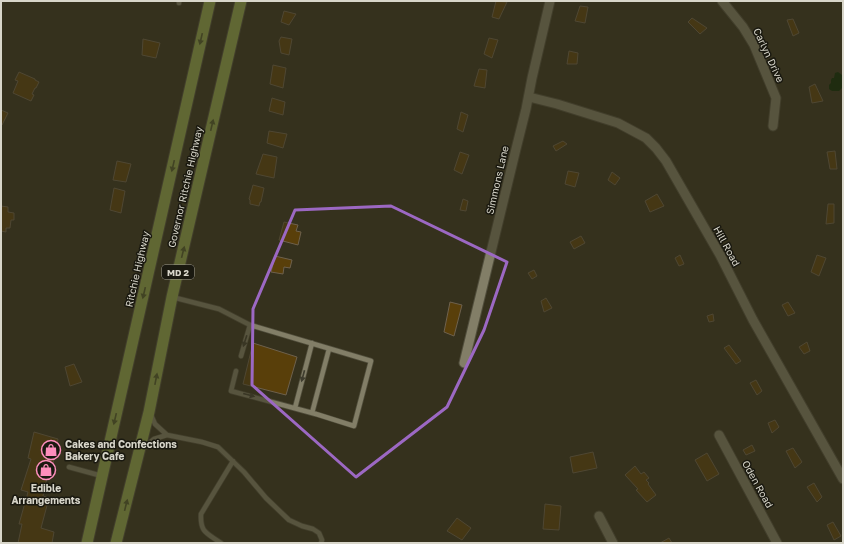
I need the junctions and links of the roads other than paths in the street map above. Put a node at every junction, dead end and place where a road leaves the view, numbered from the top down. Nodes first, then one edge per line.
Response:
1 (210, 1) edge
2 (241, 1) edge
3 (550, 1) edge
4 (722, 1) edge
5 (529, 97) junction
6 (773, 126) dead end
7 (172, 297) junction
8 (250, 325) junction
9 (312, 344) junction
10 (329, 349) junction
11 (241, 356) dead end
12 (464, 363) dead end
13 (236, 371) dead end
14 (295, 408) junction
15 (149, 412) junction
16 (314, 413) junction
17 (167, 435) junction
18 (719, 435) dead end
19 (139, 451) junction
20 (233, 461) junction
21 (69, 467) dead end
22 (102, 476) junction
23 (843, 478) edge
24 (599, 516) dead end
25 (86, 543) edge
26 (116, 543) edge
27 (221, 543) edge
28 (321, 543) edge
29 (613, 543) edge
30 (777, 543) edge

1 -> 22 highway, Ritchie Highway / MD 2
7 -> 2 highway, Governor Ritchie Highway / MD 2
3 - 5 street, Simmons Lane
4 - 6 street, Carlyn Drive
5 - 12 street, Simmons Lane
5 - 23 street, Hill Road
7 - 8 lane
15 -> 7 highway, Governor Ritchie Highway / MD 2
8 - 9 lane
8 -> 11 lane
9 - 10 lane
9 -> 14 lane
10 - 16 lane
10 - 16 lane
13 -> 14 lane
14 - 16 lane
15 - 17 lane
15 - 19 highway, Governor Ritchie Highway / MD 2
17 - 19 lane
17 - 20 lane
18 - 30 street, Oden Road
26 -> 19 highway, Governor Ritchie Highway / MD 2
20 - 27 lane
20 - 28 lane
21 - 22 lane
22 - 25 highway, Ritchie Highway / MD 2
24 - 29 street

